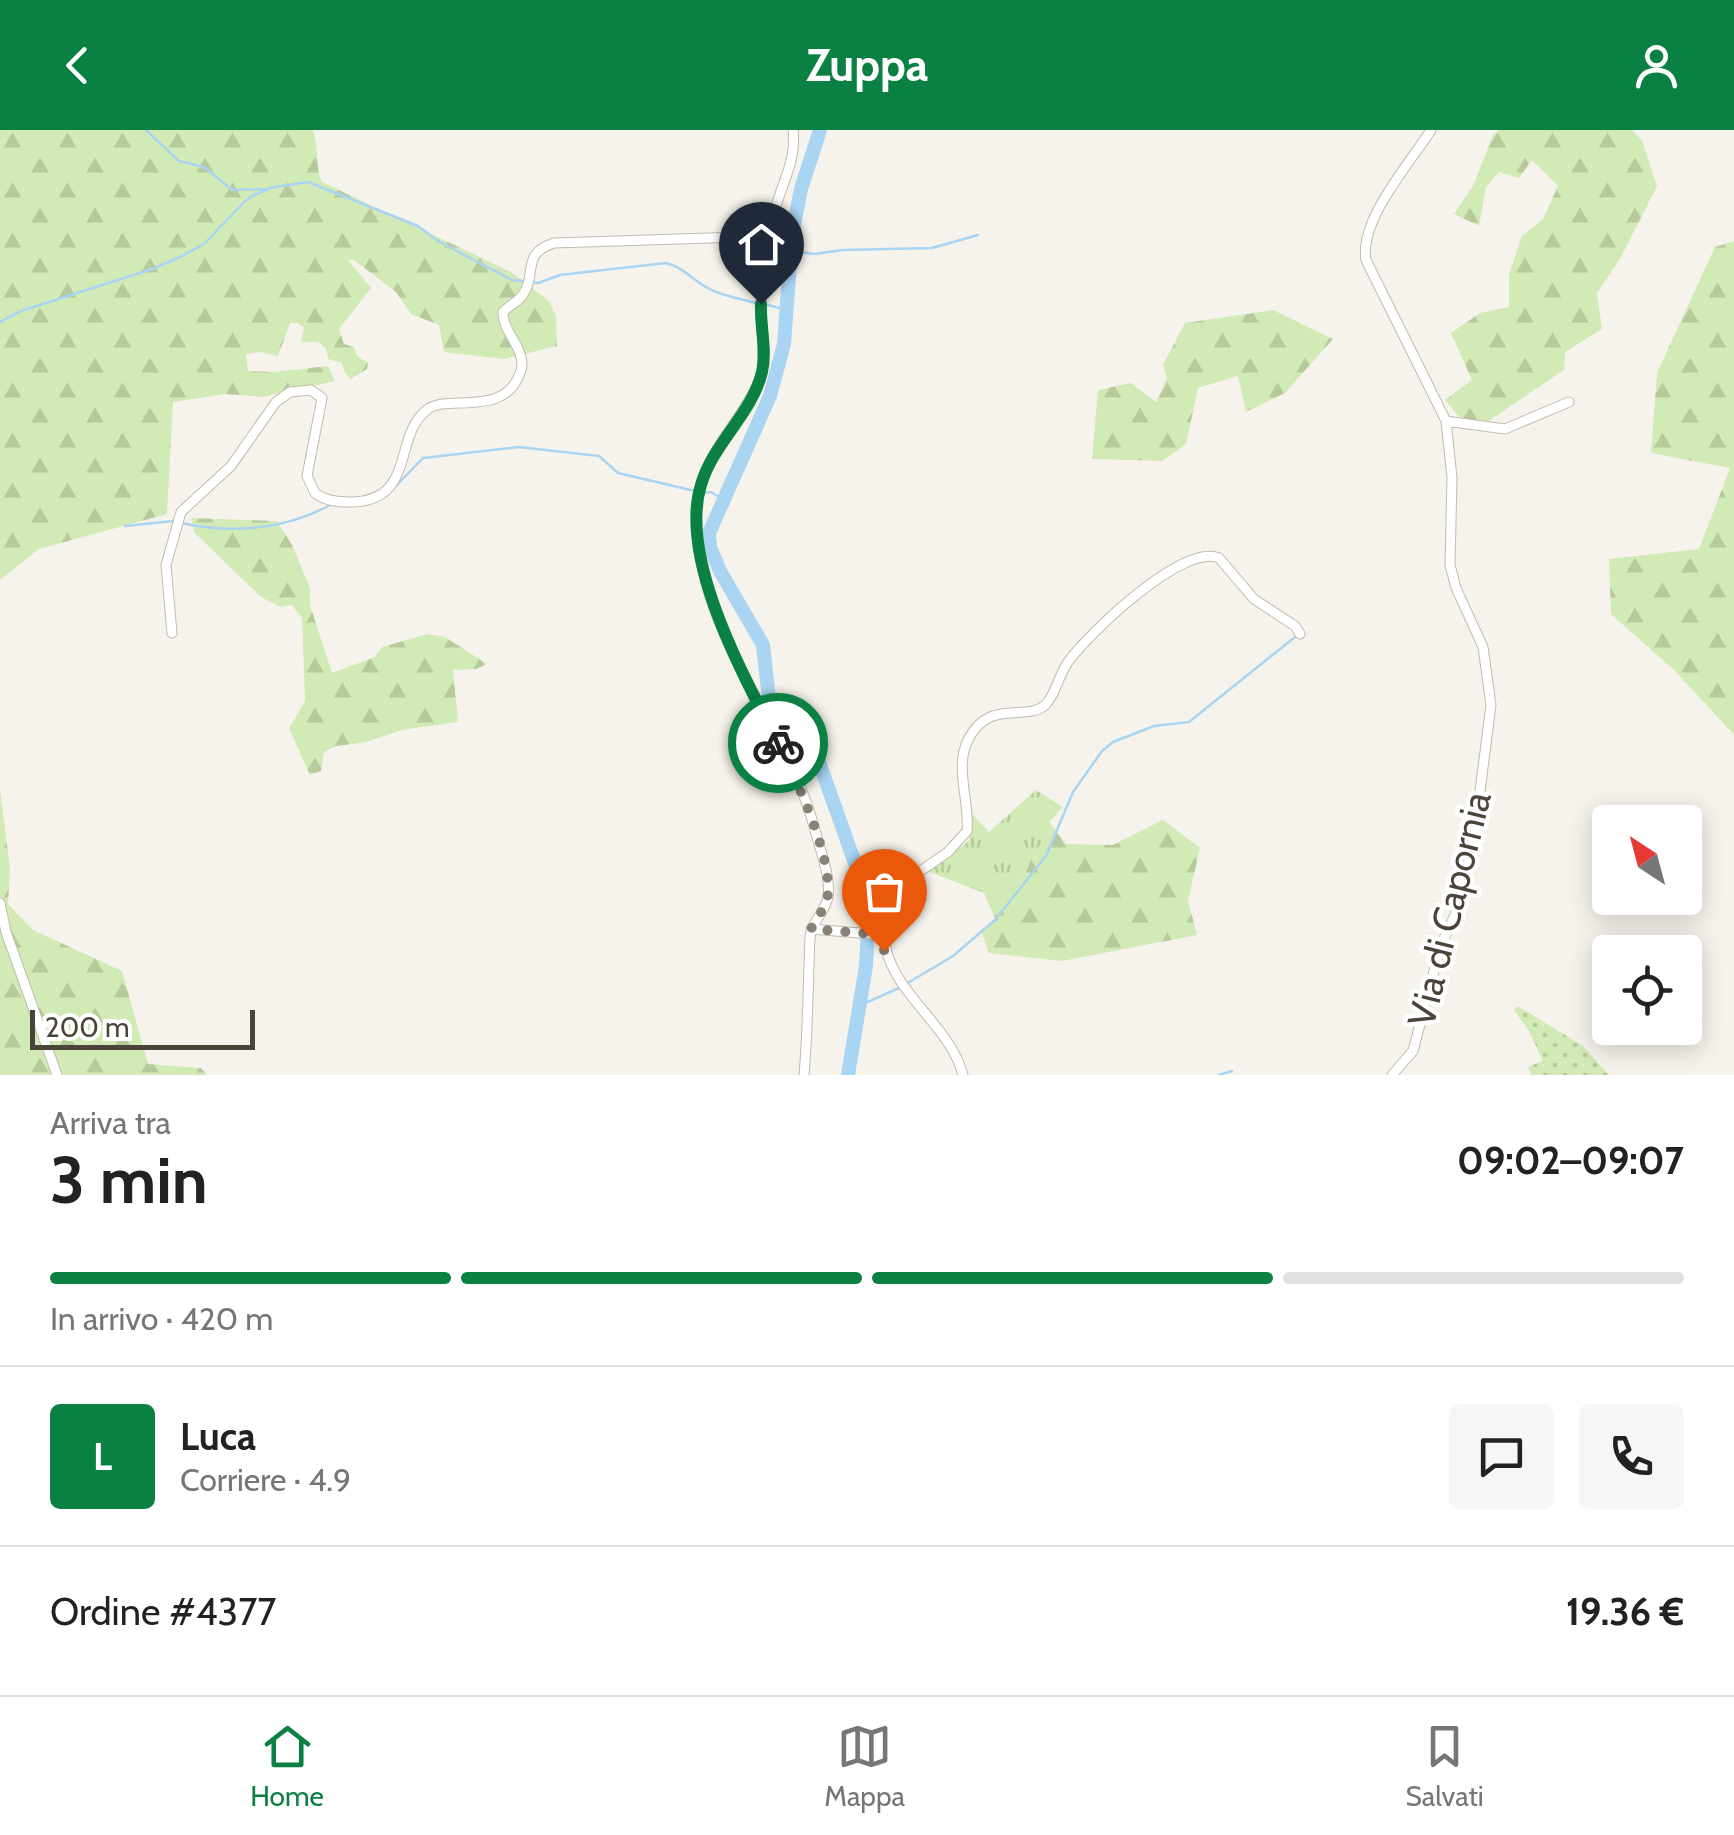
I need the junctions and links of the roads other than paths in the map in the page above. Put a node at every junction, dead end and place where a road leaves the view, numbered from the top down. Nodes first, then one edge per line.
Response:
1 (793, 130) edge
2 (1432, 130) edge
3 (770, 236) junction
4 (1569, 402) dead end
5 (1446, 421) junction
6 (172, 633) dead end
7 (1300, 634) dead end
8 (0, 903) edge
9 (811, 929) junction
10 (882, 935) junction
11 (56, 1075) edge
12 (804, 1075) edge
13 (962, 1075) edge
14 (1392, 1075) edge

1 - 3 street
2 - 5 street, Via di Capornia
3 - 6 street
3 - 9 street
4 - 5 street
5 - 14 street, Via di Capornia
7 - 10 street
8 - 11 street
9 - 10 street
9 - 12 street
10 - 13 street

